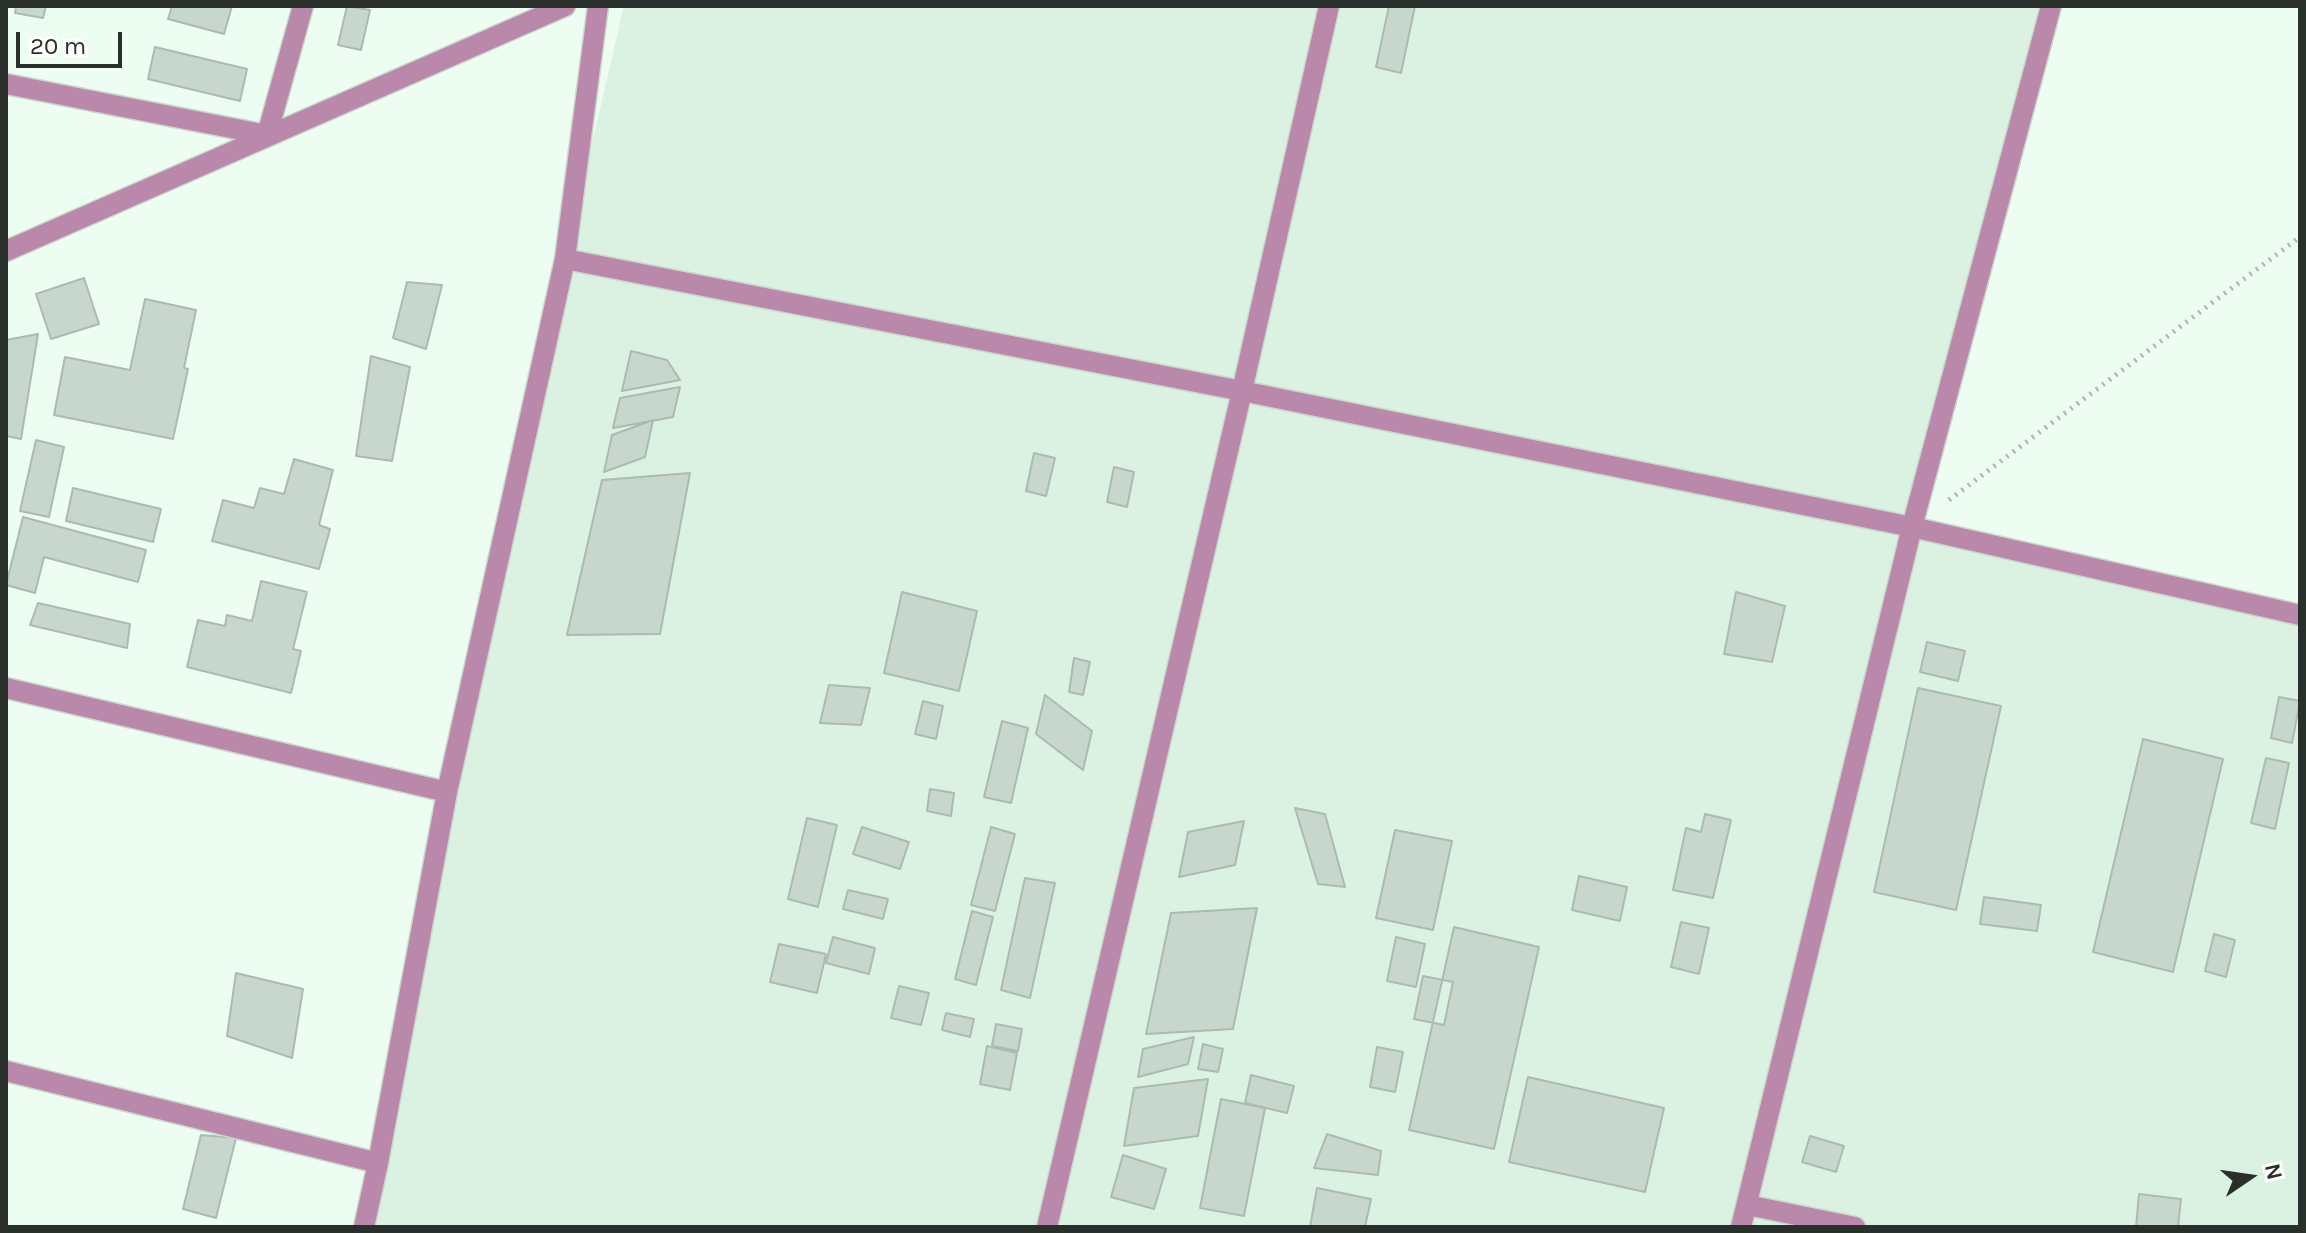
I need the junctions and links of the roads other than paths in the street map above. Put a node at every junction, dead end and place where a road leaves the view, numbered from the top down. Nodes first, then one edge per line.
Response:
1 (303, 6) edge
2 (565, 6) edge
3 (598, 6) edge
4 (1329, 6) edge
5 (2051, 6) edge
6 (6, 84) edge
7 (267, 135) junction
8 (6, 251) edge
9 (565, 259) junction
10 (1242, 391) junction
11 (1912, 527) junction
12 (2300, 615) edge
13 (6, 688) edge
14 (447, 792) junction
15 (6, 1071) edge
16 (378, 1163) junction
17 (1747, 1205) junction
18 (364, 1227) edge
19 (1047, 1227) edge
20 (1741, 1227) edge
21 (1855, 1227) edge

1 - 7 street
2 - 7 street
3 - 9 street
4 - 10 street
5 - 11 street
6 - 7 street
7 - 8 street
9 - 10 street
9 - 14 street
10 - 11 street
10 - 19 street
11 - 12 street
11 - 17 street
13 - 14 street
14 - 16 street
15 - 16 street
16 - 18 street
17 - 20 street
17 - 21 street

